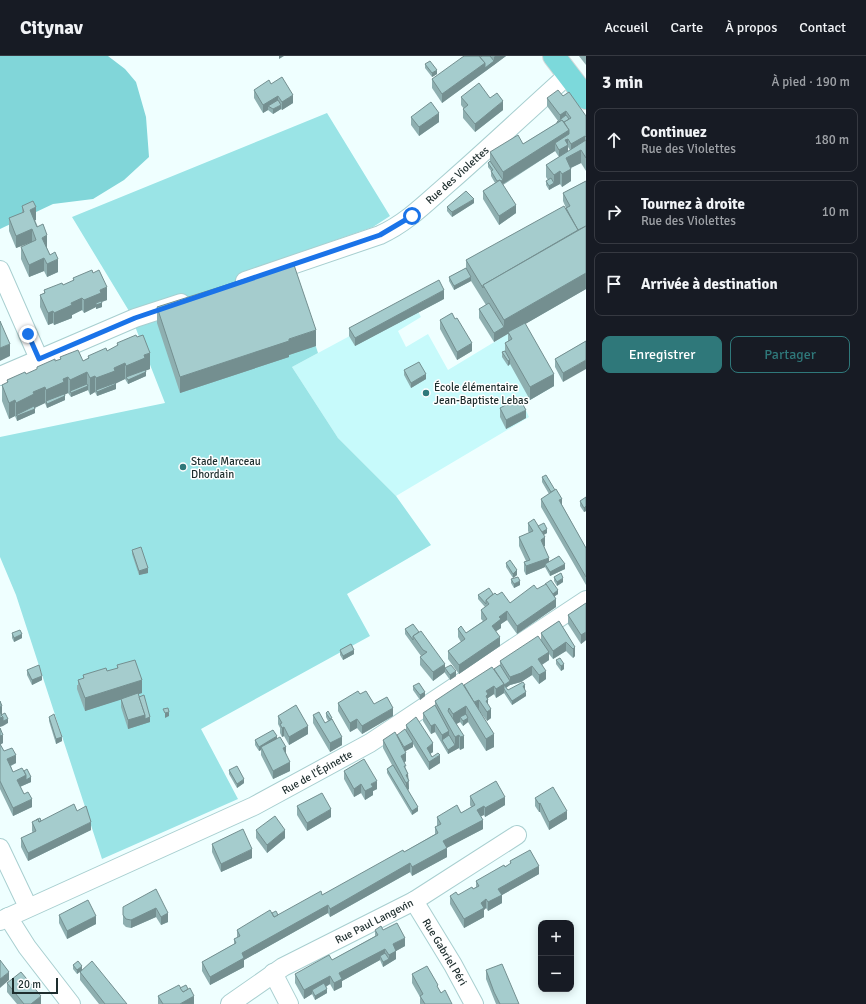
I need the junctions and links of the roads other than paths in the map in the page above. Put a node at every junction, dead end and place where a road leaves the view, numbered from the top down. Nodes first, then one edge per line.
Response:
1 (554, 56) edge
2 (568, 75) junction
3 (586, 98) edge
4 (0, 270) edge
5 (230, 286) edge
6 (195, 298) edge
7 (39, 359) junction
8 (0, 376) edge
9 (586, 600) edge
10 (517, 835) dead end
11 (0, 848) edge
12 (414, 901) junction
13 (28, 907) junction
14 (4, 919) edge
15 (273, 973) junction
16 (71, 1004) edge
17 (230, 1004) edge
18 (289, 1004) edge
19 (474, 1004) edge

1 - 2 main road
2 - 3 main road
2 - 5 street, Rue des Violettes
4 - 7 street
6 - 7 street
7 - 8 street
9 - 13 street, Rue de l'Épinette
10 - 12 street, Rue Paul Langevin
11 - 13 street
12 - 15 street, Rue Paul Langevin
12 - 19 street, Rue Gabriel Péri
13 - 14 street, Rue de l'Épinette
14 - 16 street
15 - 17 street, Rue Paul Langevin
15 - 18 street

